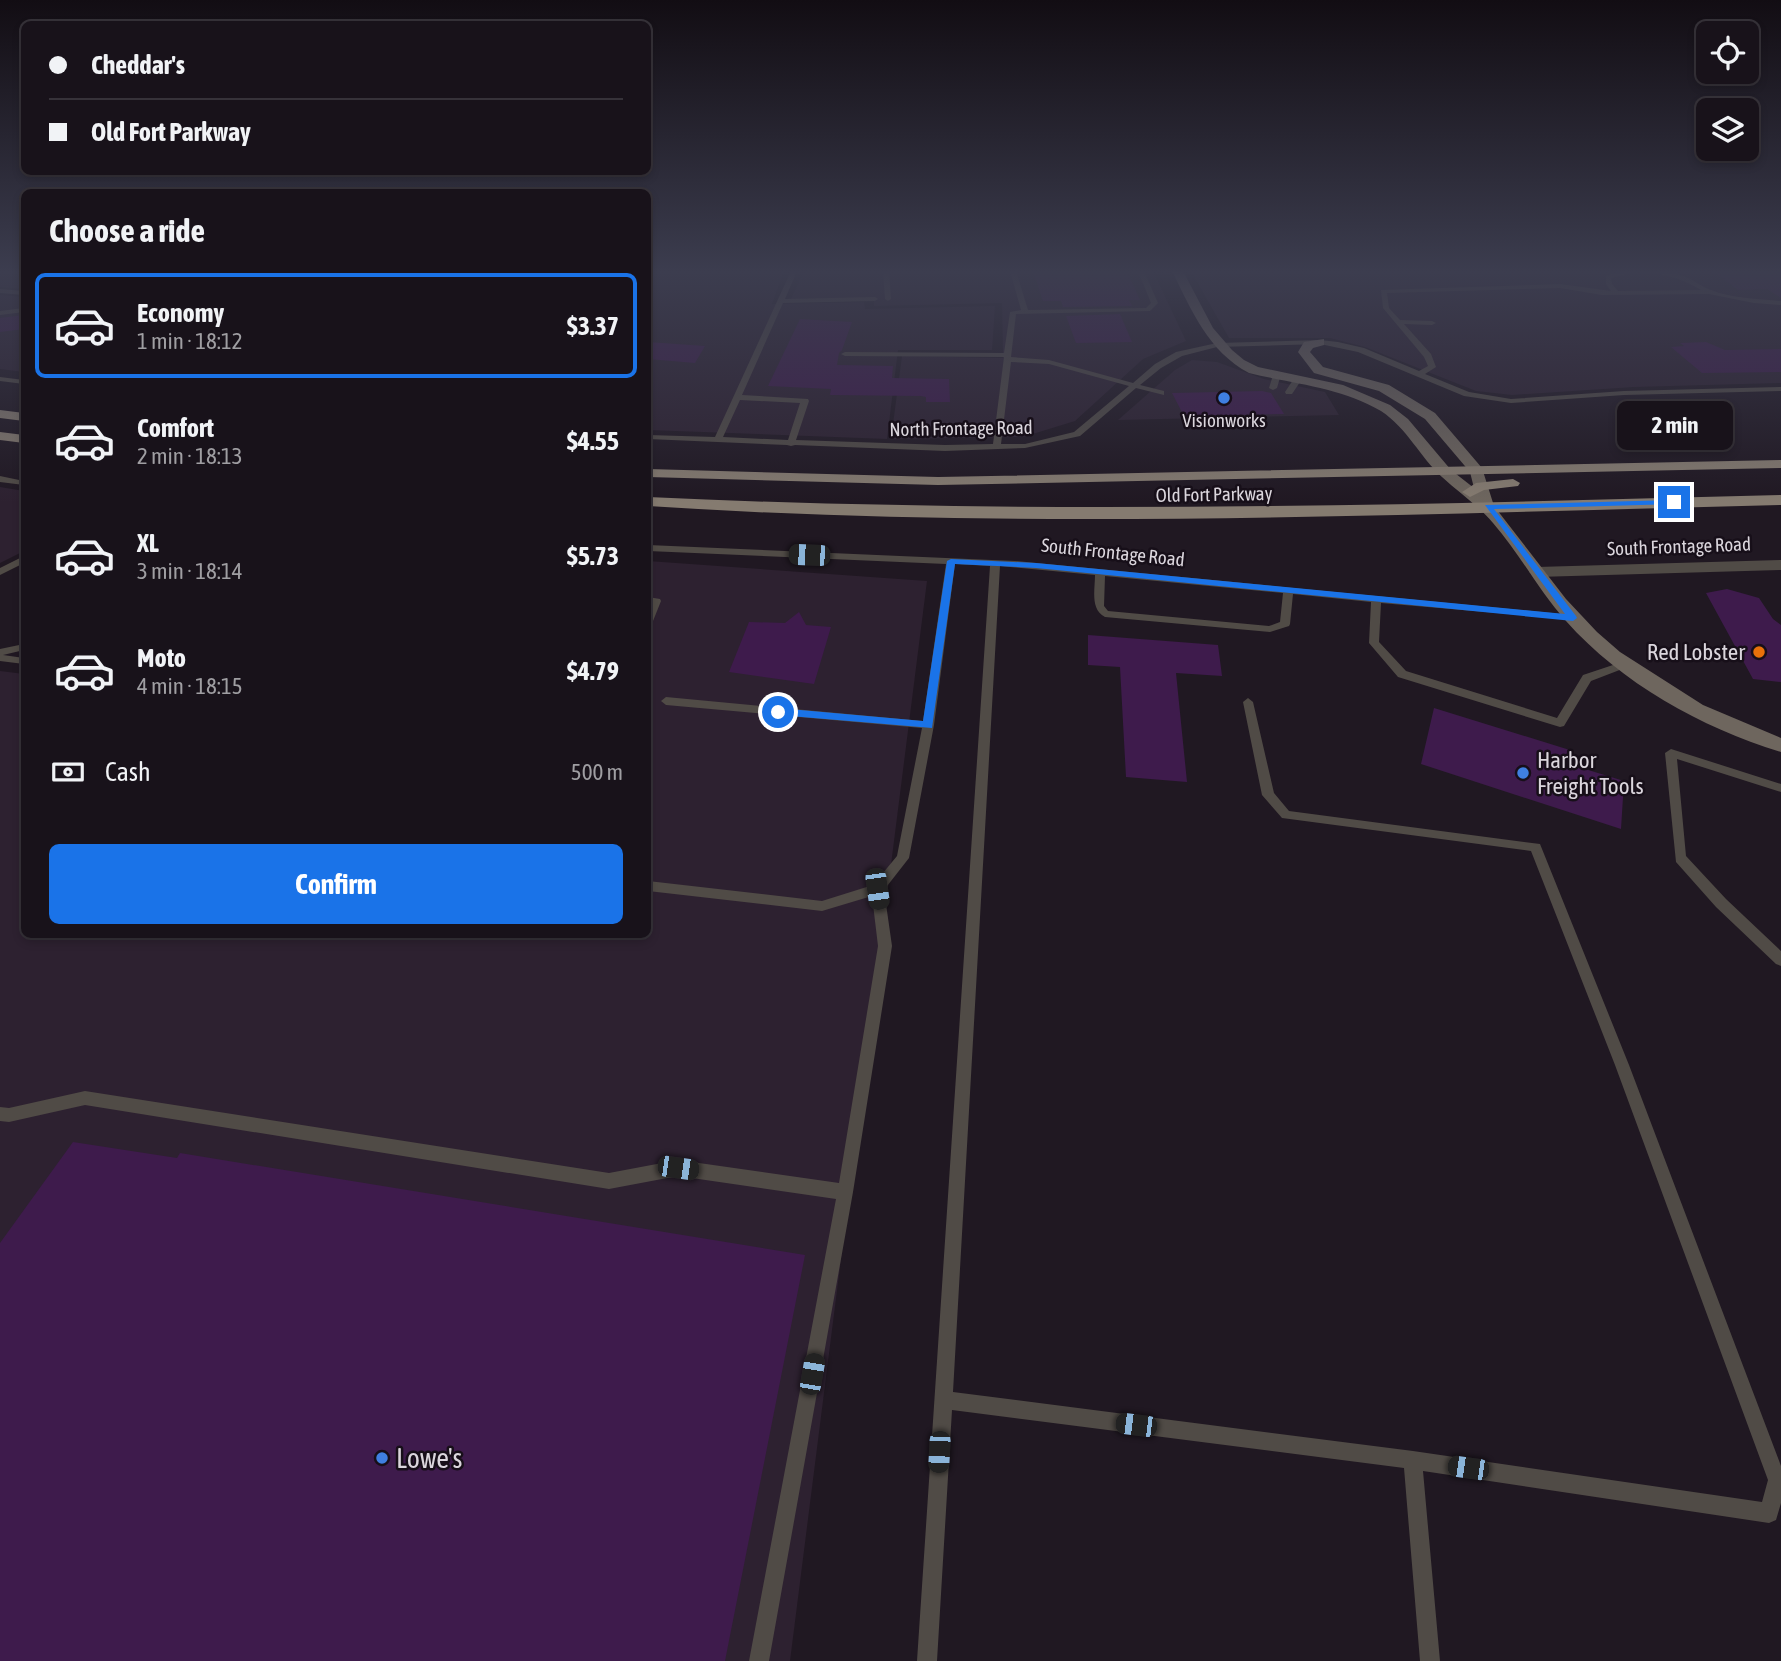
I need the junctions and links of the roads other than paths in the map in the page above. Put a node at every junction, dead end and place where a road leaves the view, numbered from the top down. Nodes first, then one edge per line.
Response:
1 (759, 349) edge
2 (1009, 349) edge
3 (1203, 349) edge
4 (1222, 349) edge
5 (1231, 349) edge
6 (1306, 349) edge
7 (1353, 349) edge
8 (1422, 349) edge
9 (845, 354) dead end
10 (1008, 357) junction
11 (1319, 370) junction
12 (1419, 375) junction
13 (0, 379) edge
14 (1298, 379) junction
15 (21, 382) edge
16 (1136, 384) junction
17 (1781, 389) edge
18 (1289, 392) dead end
19 (1161, 393) dead end
20 (737, 397) junction
21 (0, 414) edge
22 (21, 417) edge
23 (0, 436) edge
24 (651, 438) edge
25 (21, 439) edge
26 (717, 442) junction
27 (791, 443) junction
28 (997, 447) junction
29 (1781, 465) edge
30 (1444, 471) junction
31 (651, 473) edge
32 (0, 479) edge
33 (21, 482) edge
34 (1476, 483) junction
35 (1781, 500) edge
36 (651, 502) edge
37 (1488, 507) junction
38 (651, 548) edge
39 (21, 561) edge
40 (951, 561) junction
41 (995, 563) junction
42 (1781, 565) edge
43 (0, 572) edge
44 (1100, 572) junction
45 (1537, 572) junction
46 (1287, 590) junction
47 (1376, 599) junction
48 (651, 600) edge
49 (651, 614) edge
50 (1573, 618) junction
51 (21, 648) edge
52 (0, 652) edge
53 (0, 658) edge
54 (21, 661) edge
55 (1626, 664) junction
56 (666, 701) dead end
57 (1248, 702) dead end
58 (928, 725) junction
59 (1781, 745) edge
60 (1781, 788) edge
61 (651, 886) edge
62 (877, 889) junction
63 (1781, 960) edge
64 (0, 1114) edge
65 (845, 1192) junction
66 (942, 1400) junction
67 (1413, 1460) junction
68 (759, 1661) edge
69 (927, 1661) edge
70 (1430, 1661) edge

1 - 20 lane
2 - 10 lane
3 - 16 lane, North Frontage Road
4 - 14 street
5 - 11 street
6 - 11 street
7 - 12 lane, North Frontage Road
8 - 12 lane
9 - 10 lane
10 - 16 lane
10 - 28 lane
11 - 34 street
12 - 17 lane, North Frontage Road
13 - 15 lane
14 - 18 lane
14 - 30 street
16 - 19 lane
16 - 28 lane, North Frontage Road
20 - 26 lane
20 - 27 lane
21 - 22 main road
23 - 25 main road
24 - 26 lane, North Frontage Road
26 - 27 lane, North Frontage Road
27 - 28 lane, North Frontage Road
29 - 34 main road
30 - 31 main road, Old Fort Parkway
30 - 34 street
32 - 33 lane
34 - 37 street
35 - 37 main road, Old Fort Parkway
36 - 37 main road, Old Fort Parkway
37 - 45 street
38 - 40 lane, South Frontage Road
39 - 43 lane
40 - 41 lane, South Frontage Road
40 - 58 lane
41 - 44 lane, South Frontage Road
41 - 66 lane
42 - 45 street, South Frontage Road
44 - 46 lane, South Frontage Road
44 - 46 lane
45 - 50 street
46 - 47 lane, South Frontage Road
47 - 50 lane, South Frontage Road
47 - 55 lane
48 - 49 lane
50 - 55 street
51 - 52 lane
53 - 54 lane
55 - 59 street
56 - 58 lane
57 - 67 lane
58 - 62 lane
60 - 63 lane
61 - 62 lane
62 - 65 lane
64 - 65 lane
65 - 68 lane
66 - 67 lane
66 - 69 lane
67 - 70 lane

